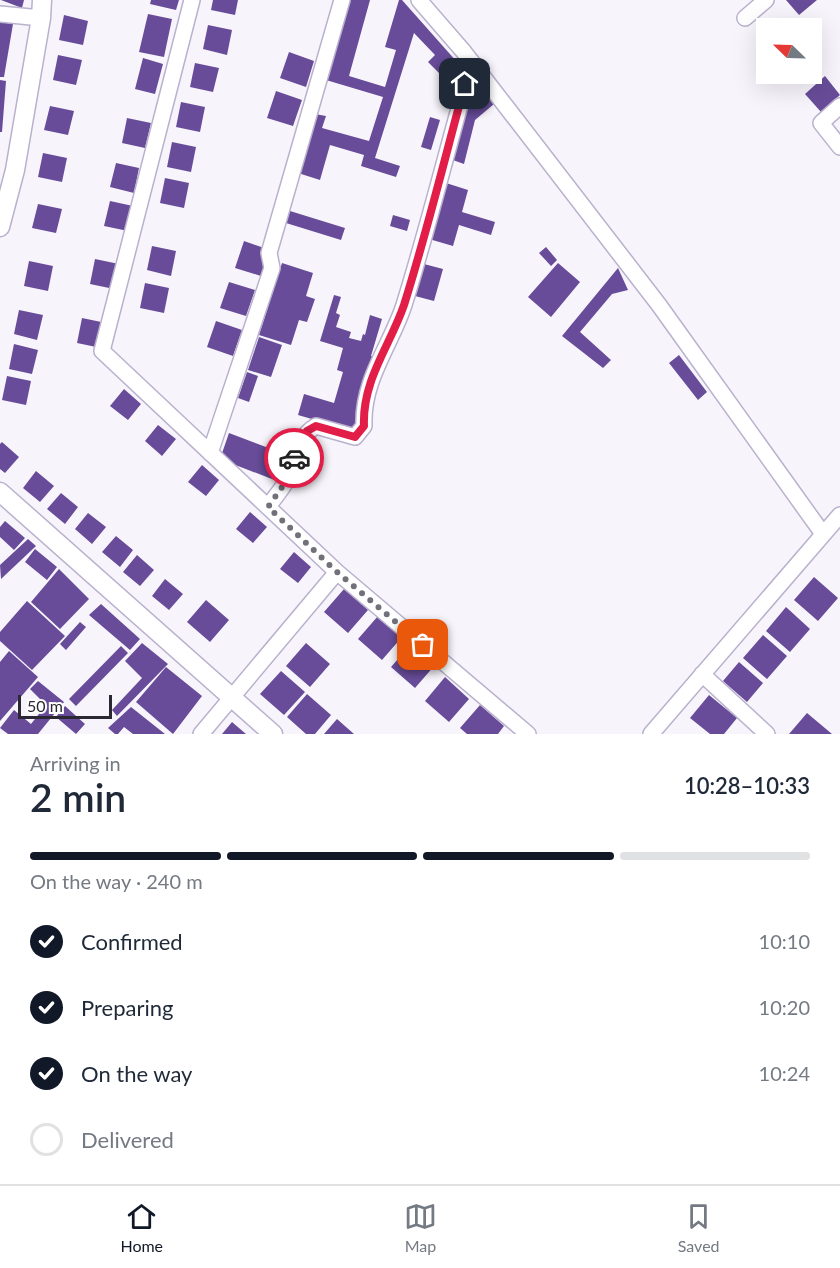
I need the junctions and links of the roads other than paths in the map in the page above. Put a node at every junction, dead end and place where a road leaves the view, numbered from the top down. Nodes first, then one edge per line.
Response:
1 (192, 0) edge
2 (342, 0) edge
3 (419, 0) edge
4 (766, 0) edge
5 (42, 9) edge
6 (0, 14) edge
7 (745, 18) dead end
8 (472, 62) junction
9 (840, 106) edge
10 (840, 147) edge
11 (0, 227) edge
12 (210, 453) junction
13 (0, 492) edge
14 (268, 507) junction
15 (840, 515) edge
16 (824, 534) junction
17 (337, 572) junction
18 (702, 674) junction
19 (232, 698) junction
20 (201, 734) edge
21 (273, 734) edge
22 (528, 734) edge
23 (651, 734) edge
24 (767, 734) edge

1 - 12 street
2 - 12 street
3 - 8 street
4 - 7 street
5 - 6 street
5 - 11 main road
8 - 14 street
8 - 16 street
9 - 10 street
12 - 14 street
13 - 19 main road
14 - 17 street
15 - 16 street
16 - 18 street
17 - 19 street
17 - 22 street
18 - 23 street
18 - 24 street
19 - 20 street
19 - 21 main road

